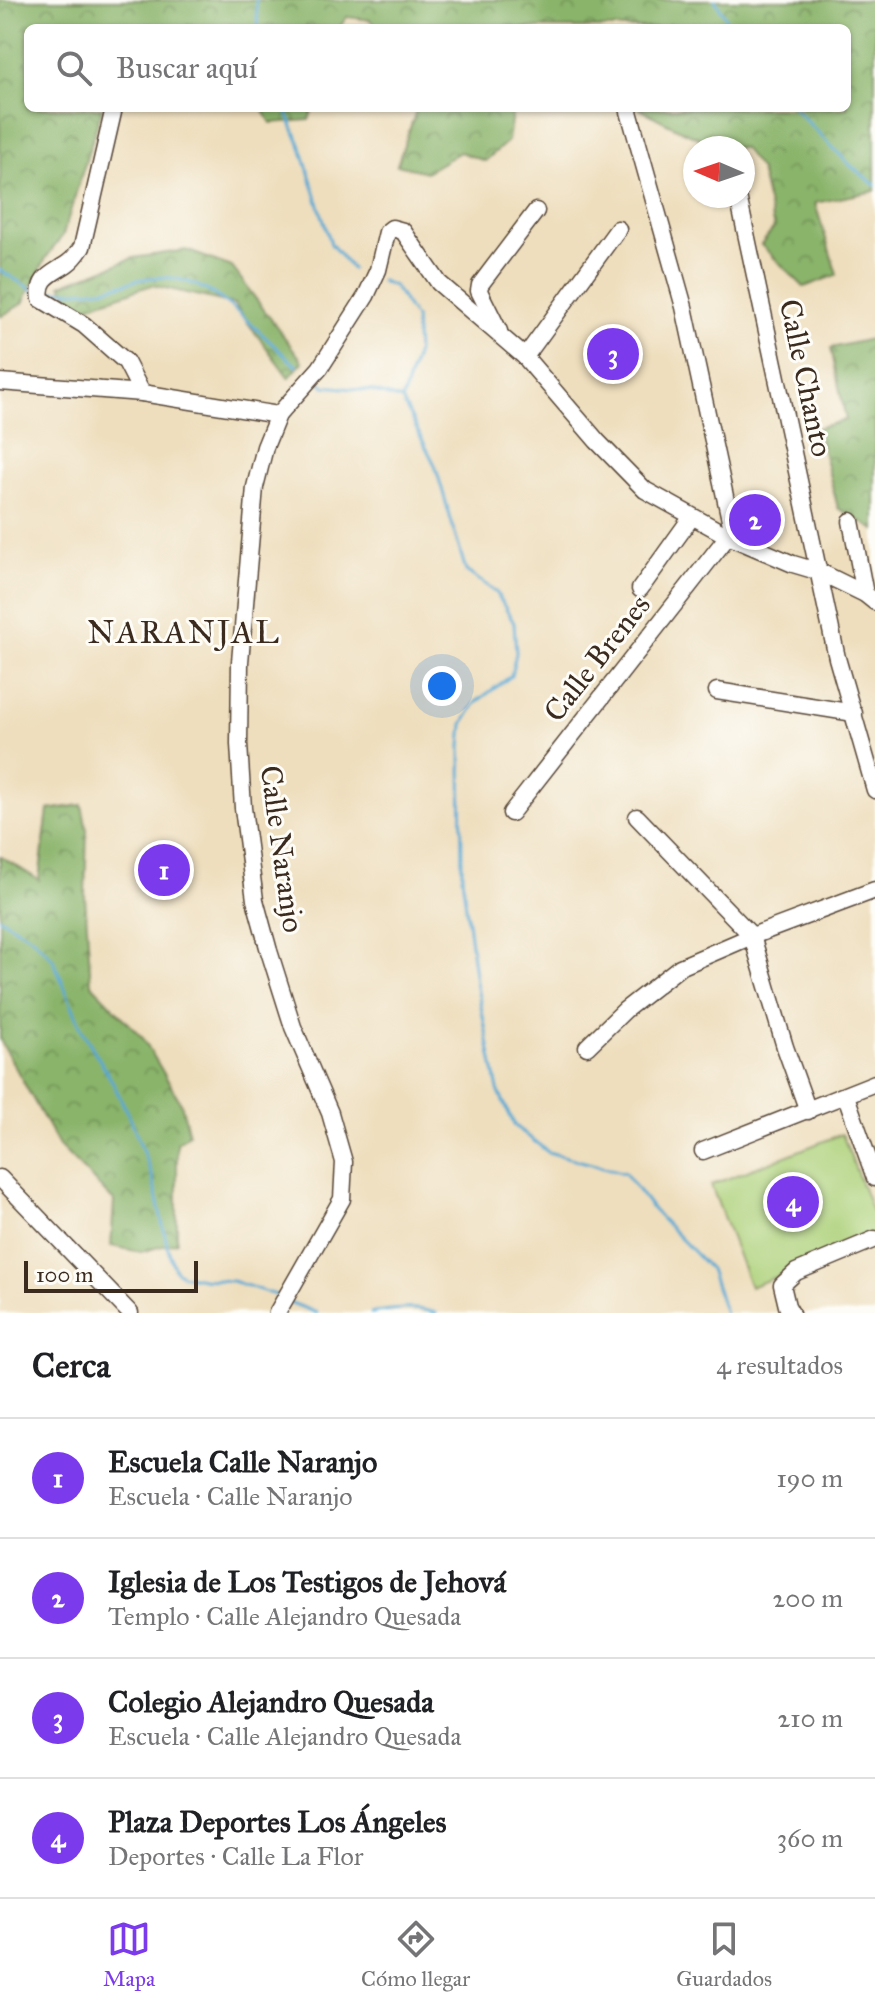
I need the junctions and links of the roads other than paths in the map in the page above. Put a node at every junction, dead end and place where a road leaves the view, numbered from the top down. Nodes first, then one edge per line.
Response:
1 (113, 112) edge
2 (629, 112) edge
3 (741, 208) edge
4 (536, 211) dead end
5 (618, 229) dead end
6 (501, 336) junction
7 (525, 357) junction
8 (0, 382) edge
9 (142, 393) junction
10 (278, 415) junction
11 (691, 518) junction
12 (851, 521) dead end
13 (731, 537) junction
14 (820, 572) junction
15 (640, 589) dead end
16 (870, 598) edge
17 (717, 691) dead end
18 (854, 713) junction
19 (875, 790) edge
20 (511, 813) dead end
21 (637, 817) dead end
22 (875, 890) edge
23 (752, 936) junction
24 (587, 1047) dead end
25 (875, 1083) edge
26 (846, 1096) junction
27 (808, 1111) junction
28 (703, 1151) dead end
29 (874, 1174) edge
30 (0, 1178) edge
31 (875, 1239) edge
32 (130, 1313) edge
33 (277, 1313) edge
34 (791, 1313) edge

1 - 9 street
2 - 13 street
3 - 14 street, Calle Chanto
4 - 6 street
5 - 7 street
6 - 7 street
6 - 10 street
7 - 11 street
8 - 9 street
9 - 10 street
10 - 33 street, Calle Naranjo
11 - 13 street
11 - 15 street
12 - 16 street
13 - 14 street
13 - 20 street, Calle Brenes
14 - 16 street
14 - 18 street, Calle Chanto
17 - 18 street
18 - 19 street, Calle Chanto
21 - 23 street
22 - 23 street
23 - 24 street
23 - 27 street
25 - 26 street
26 - 27 street
26 - 29 street
27 - 28 street
30 - 32 street
31 - 34 street

